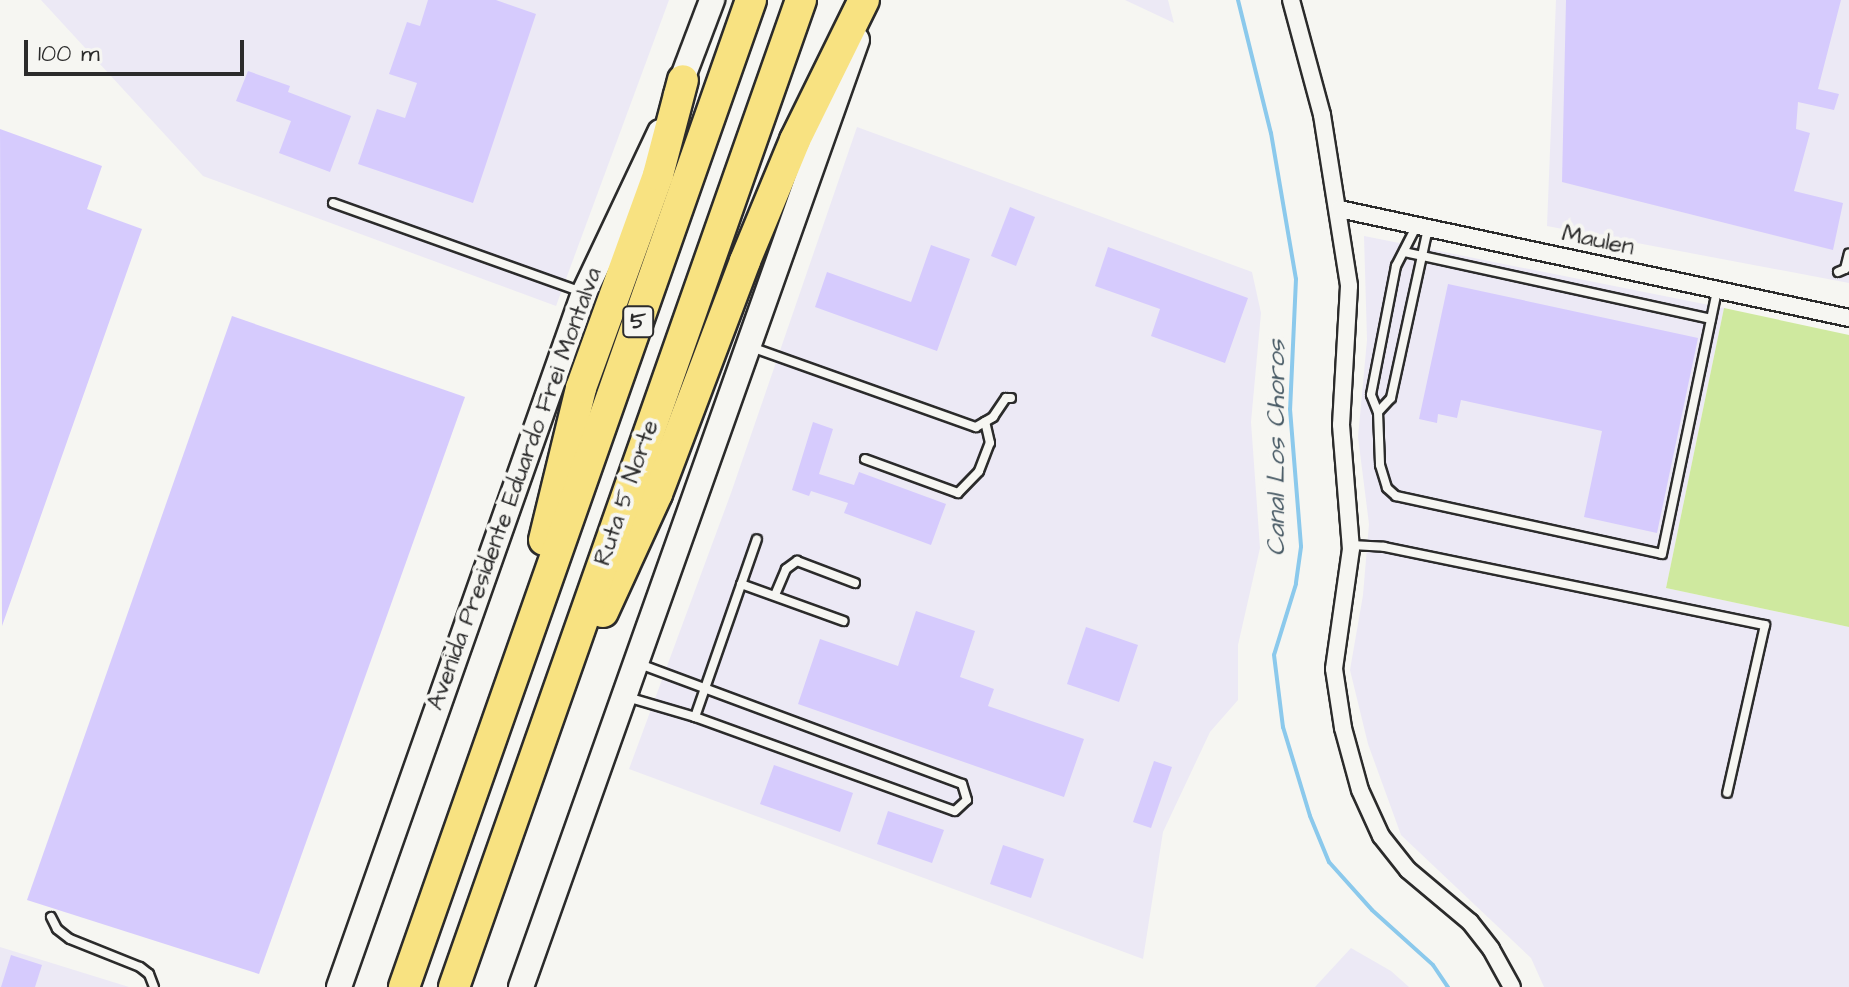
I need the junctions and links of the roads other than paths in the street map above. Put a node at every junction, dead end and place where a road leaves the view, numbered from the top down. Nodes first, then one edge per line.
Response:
1 (712, 0) edge
2 (751, 0) edge
3 (801, 0) edge
4 (864, 0) edge
5 (871, 0) edge
6 (1291, 0) edge
7 (683, 80) junction
8 (333, 203) dead end
9 (1339, 209) junction
10 (1422, 228) junction
11 (1404, 252) junction
12 (1849, 253) edge
13 (1422, 257) junction
14 (1838, 272) dead end
15 (1717, 291) junction
16 (584, 293) junction
17 (1849, 318) edge
18 (1711, 319) junction
19 (748, 345) junction
20 (1011, 398) dead end
21 (1378, 412) junction
22 (985, 422) junction
23 (865, 459) dead end
24 (757, 539) dead end
25 (1351, 545) junction
26 (855, 583) dead end
27 (741, 584) junction
28 (775, 595) junction
29 (843, 621) dead end
30 (524, 644) junction
31 (635, 662) junction
32 (705, 691) junction
33 (624, 696) junction
34 (549, 717) junction
35 (695, 717) junction
36 (1727, 793) dead end
37 (51, 917) dead end
38 (154, 987) edge
39 (339, 987) edge
40 (404, 987) edge
41 (454, 987) edge
42 (521, 987) edge
43 (1512, 987) edge

1 - 7 main road, Avenida Presidente Eduardo Frei Montalva
2 - 30 highway, Ruta 5 Norte / 5
3 - 34 highway, Ruta 5 Norte / 5
4 - 34 highway
5 - 19 main road
6 - 9 street
7 - 16 main road, Avenida Presidente Eduardo Frei Montalva
7 - 30 highway
8 - 16 lane
9 - 10 street, Maulen
9 - 25 street
10 - 11 lane
10 - 13 lane
10 - 15 street, Maulen
11 - 13 lane
11 - 21 lane
12 - 14 lane
13 - 18 lane
13 - 21 lane
15 - 17 street, Maulen
15 - 18 lane
16 - 39 main road, Avenida Presidente Eduardo Frei Montalva
18 - 21 lane
19 - 22 lane
19 - 31 main road
20 - 22 lane
22 - 23 lane
24 - 27 lane
25 - 36 lane
25 - 43 street
26 - 28 lane
27 - 28 lane
27 - 32 lane
28 - 29 lane
30 - 40 highway, Ruta 5 Norte / 5
31 - 32 lane
31 - 33 main road
32 - 35 lane
32 - 35 lane
33 - 35 lane
33 - 42 main road
34 - 41 highway, Ruta 5 Norte / 5
37 - 38 lane

